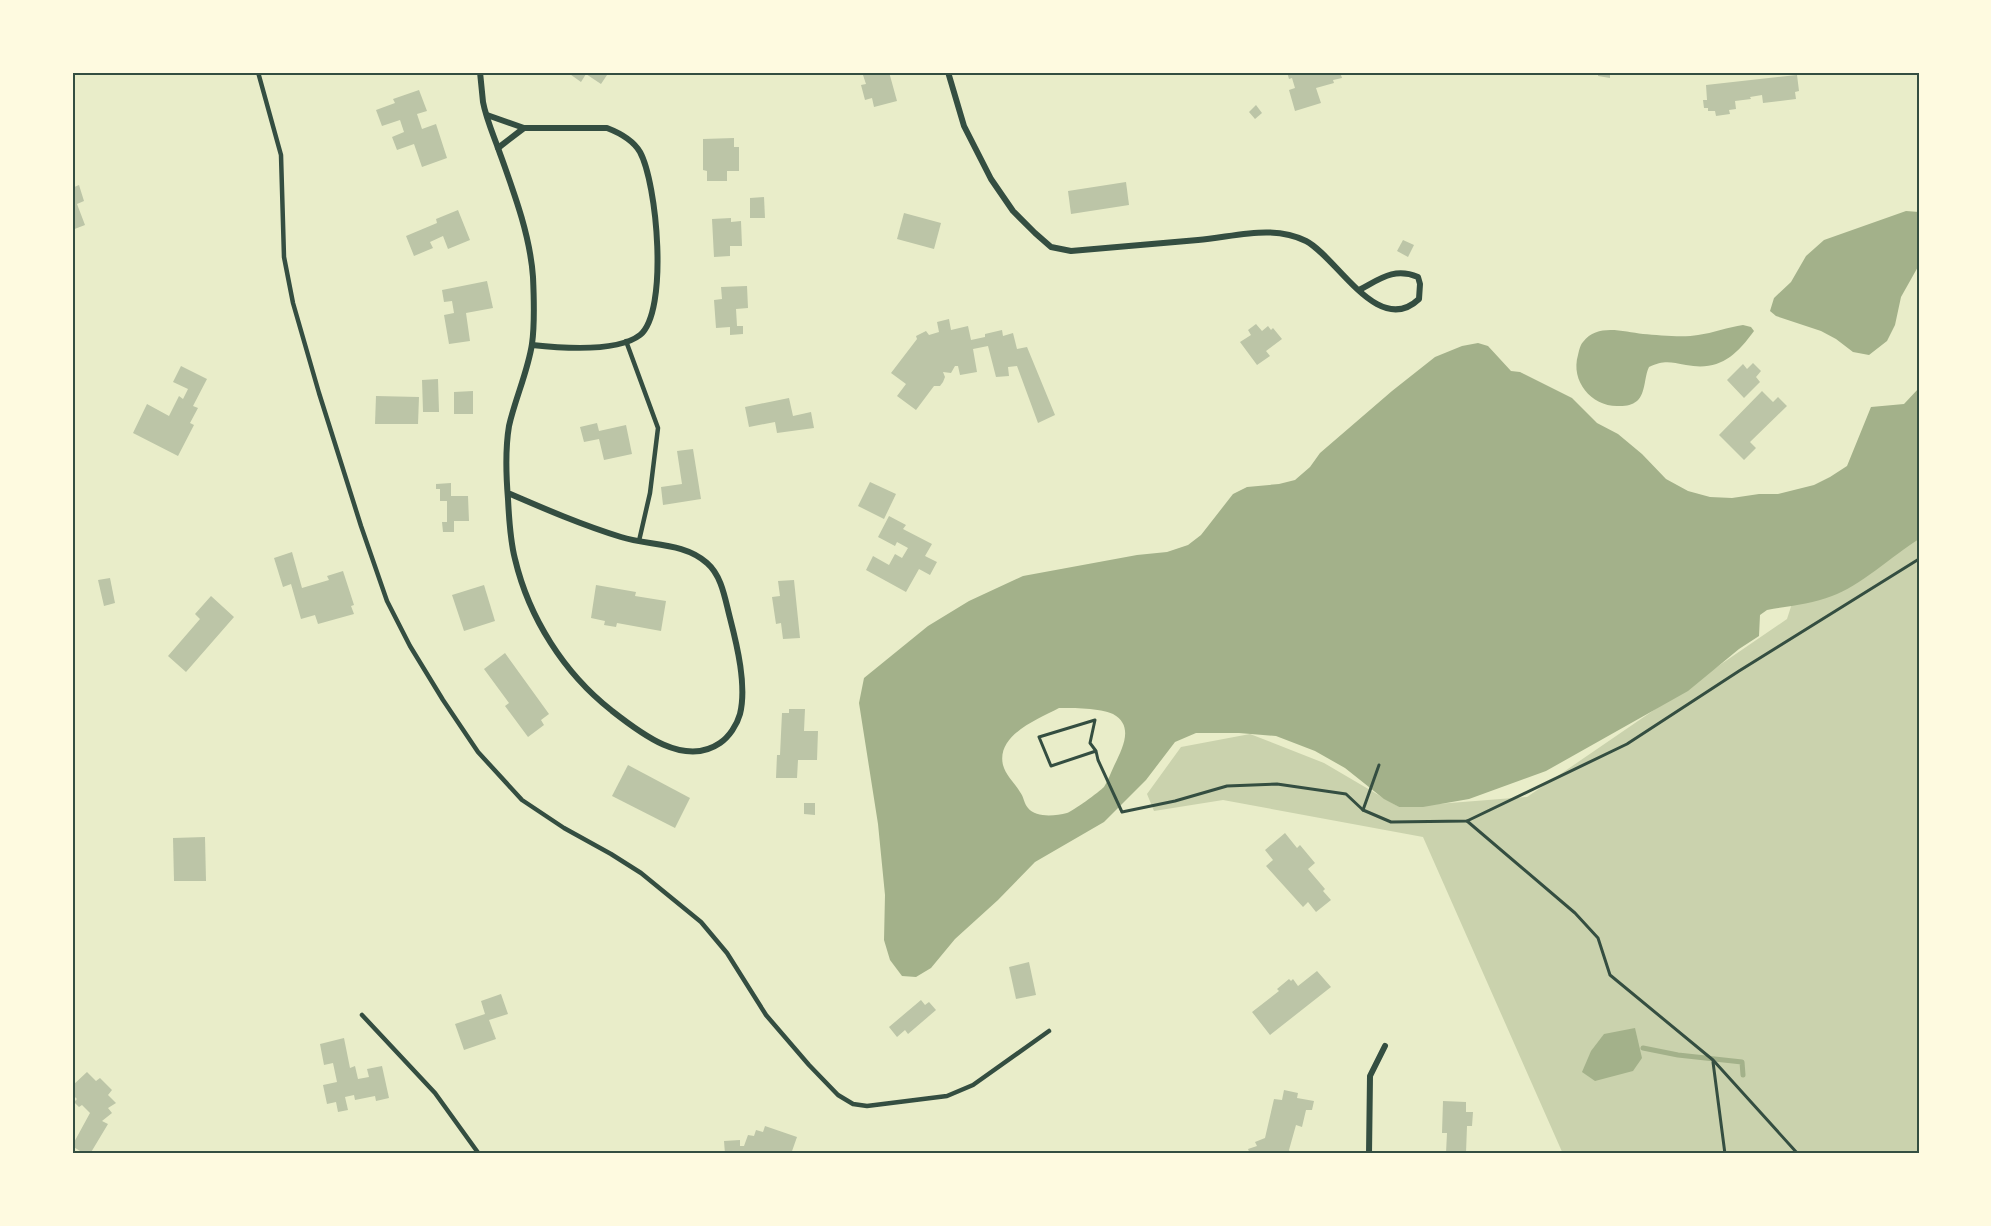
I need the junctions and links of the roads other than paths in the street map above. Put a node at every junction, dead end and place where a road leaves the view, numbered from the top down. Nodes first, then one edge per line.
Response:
1 (258, 72) edge
2 (480, 72) edge
3 (948, 72) edge
4 (487, 115) junction
5 (524, 128) junction
6 (498, 148) junction
7 (1359, 290) junction
8 (626, 341) junction
9 (532, 345) junction
10 (508, 493) junction
11 (639, 542) junction
12 (362, 1015) dead end
13 (1049, 1031) dead end
14 (1385, 1046) dead end
15 (479, 1154) edge
16 (1369, 1154) edge

1 - 13 lane
2 - 4 street
3 - 7 street
4 - 5 street
4 - 6 street
5 - 6 street
5 - 8 street
6 - 9 street
7 - 7 street
8 - 9 street
8 - 11 lane
9 - 10 street
10 - 11 street
10 - 11 street
12 - 15 lane
14 - 16 street

